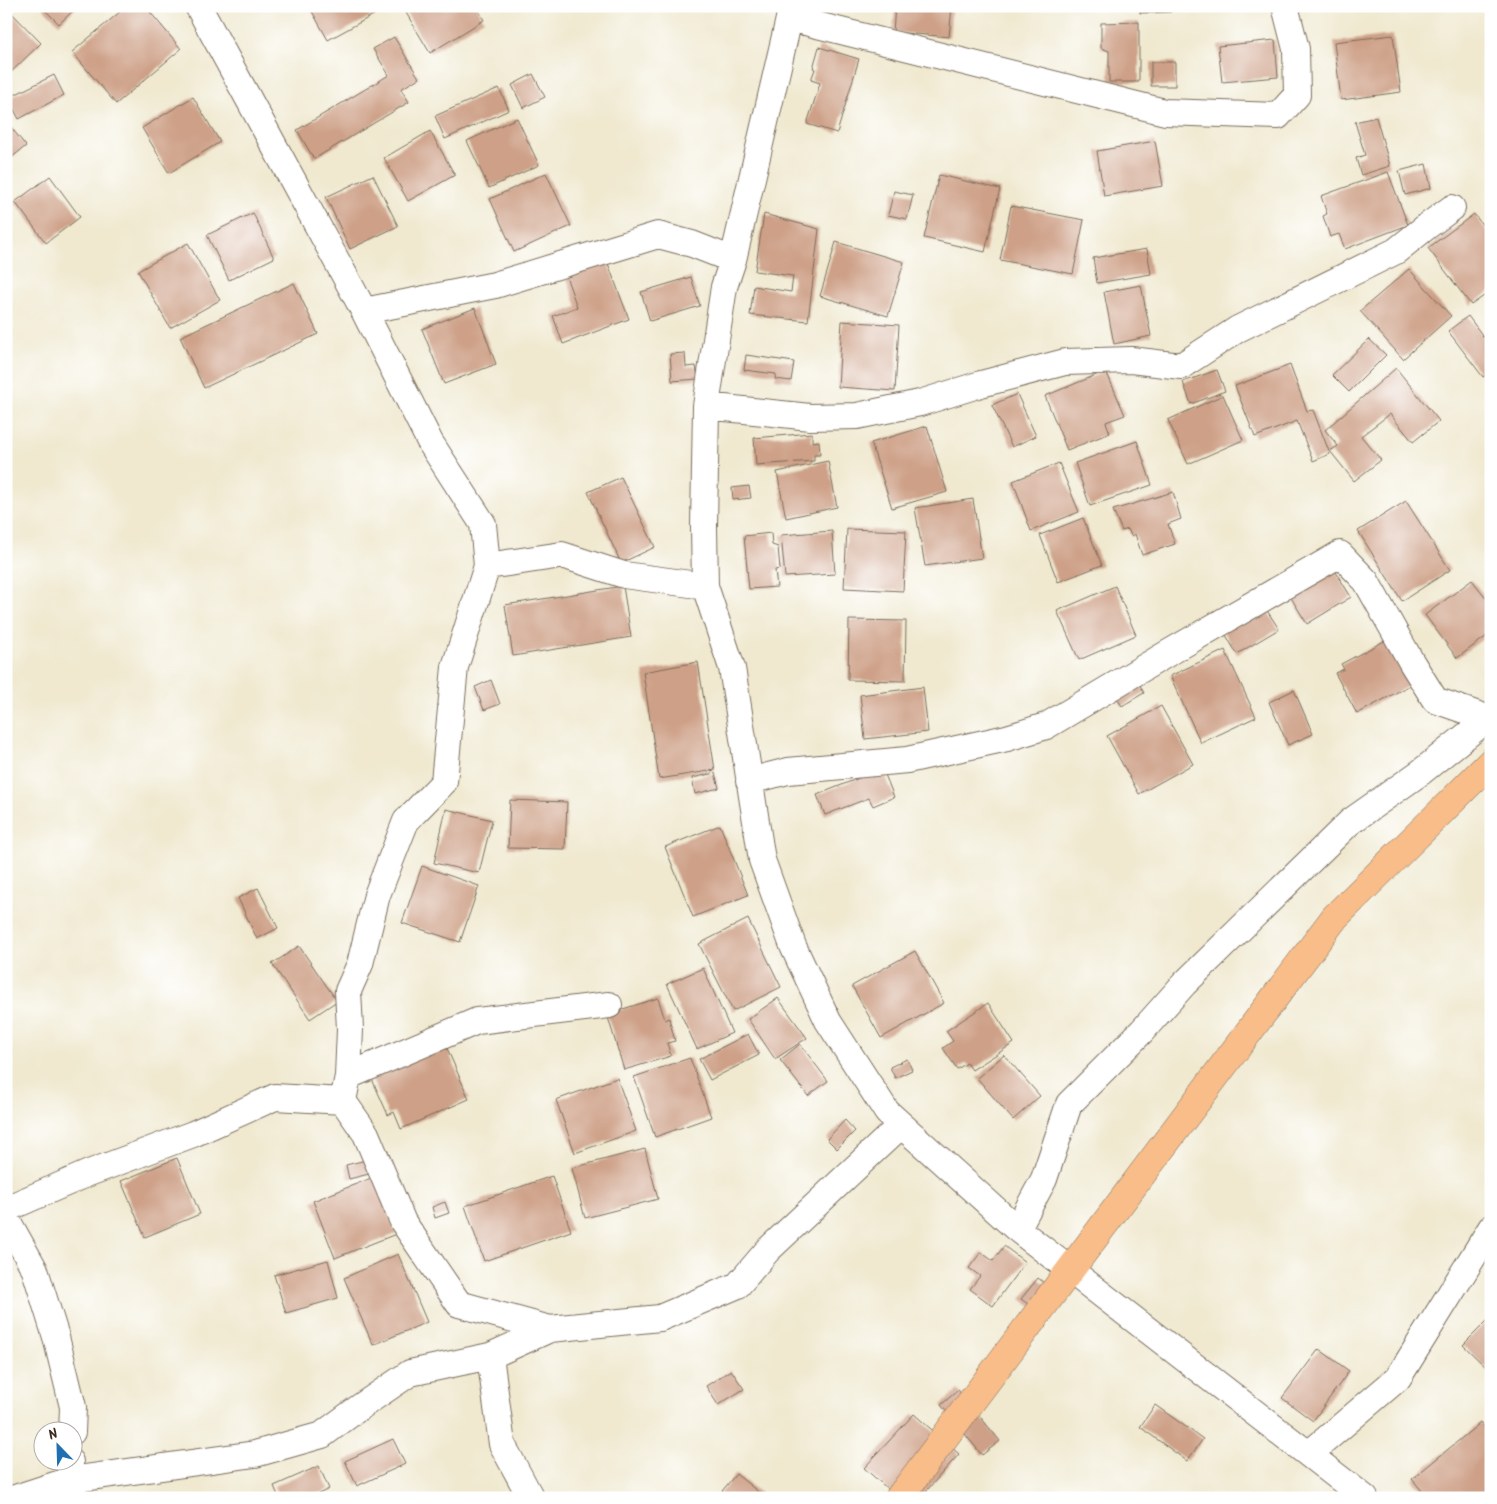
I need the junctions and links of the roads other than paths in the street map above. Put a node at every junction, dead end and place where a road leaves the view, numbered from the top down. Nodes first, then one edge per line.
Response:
1 (198, 6) edge
2 (1285, 6) edge
3 (791, 12) edge
4 (1452, 208) dead end
5 (733, 260) junction
6 (364, 311) junction
7 (706, 406) junction
8 (487, 566) junction
9 (705, 586) junction
10 (1489, 717) edge
11 (1491, 762) edge
12 (749, 781) junction
13 (609, 1005) dead end
14 (348, 1076) junction
15 (343, 1101) junction
16 (902, 1125) junction
17 (6, 1209) edge
18 (6, 1218) edge
19 (1491, 1228) edge
20 (1017, 1229) junction
21 (550, 1329) junction
22 (490, 1356) junction
23 (72, 1422) edge
24 (1309, 1454) junction
25 (72, 1480) edge
26 (15, 1498) edge
27 (531, 1498) edge
28 (899, 1498) edge
29 (1365, 1498) edge

1 - 6 street
2 - 3 street
3 - 5 street
4 - 7 street
5 - 6 street
5 - 7 street
6 - 8 street
7 - 9 street
8 - 9 street
8 - 14 street
9 - 12 street
10 - 12 street
10 - 20 street
11 - 28 highway
12 - 16 street
13 - 14 street
14 - 15 street
15 - 17 street
15 - 21 street
16 - 20 street
16 - 21 street
18 - 23 street
19 - 24 street
20 - 24 street
21 - 22 street
22 - 25 street
22 - 27 street
24 - 29 street
25 - 26 street

